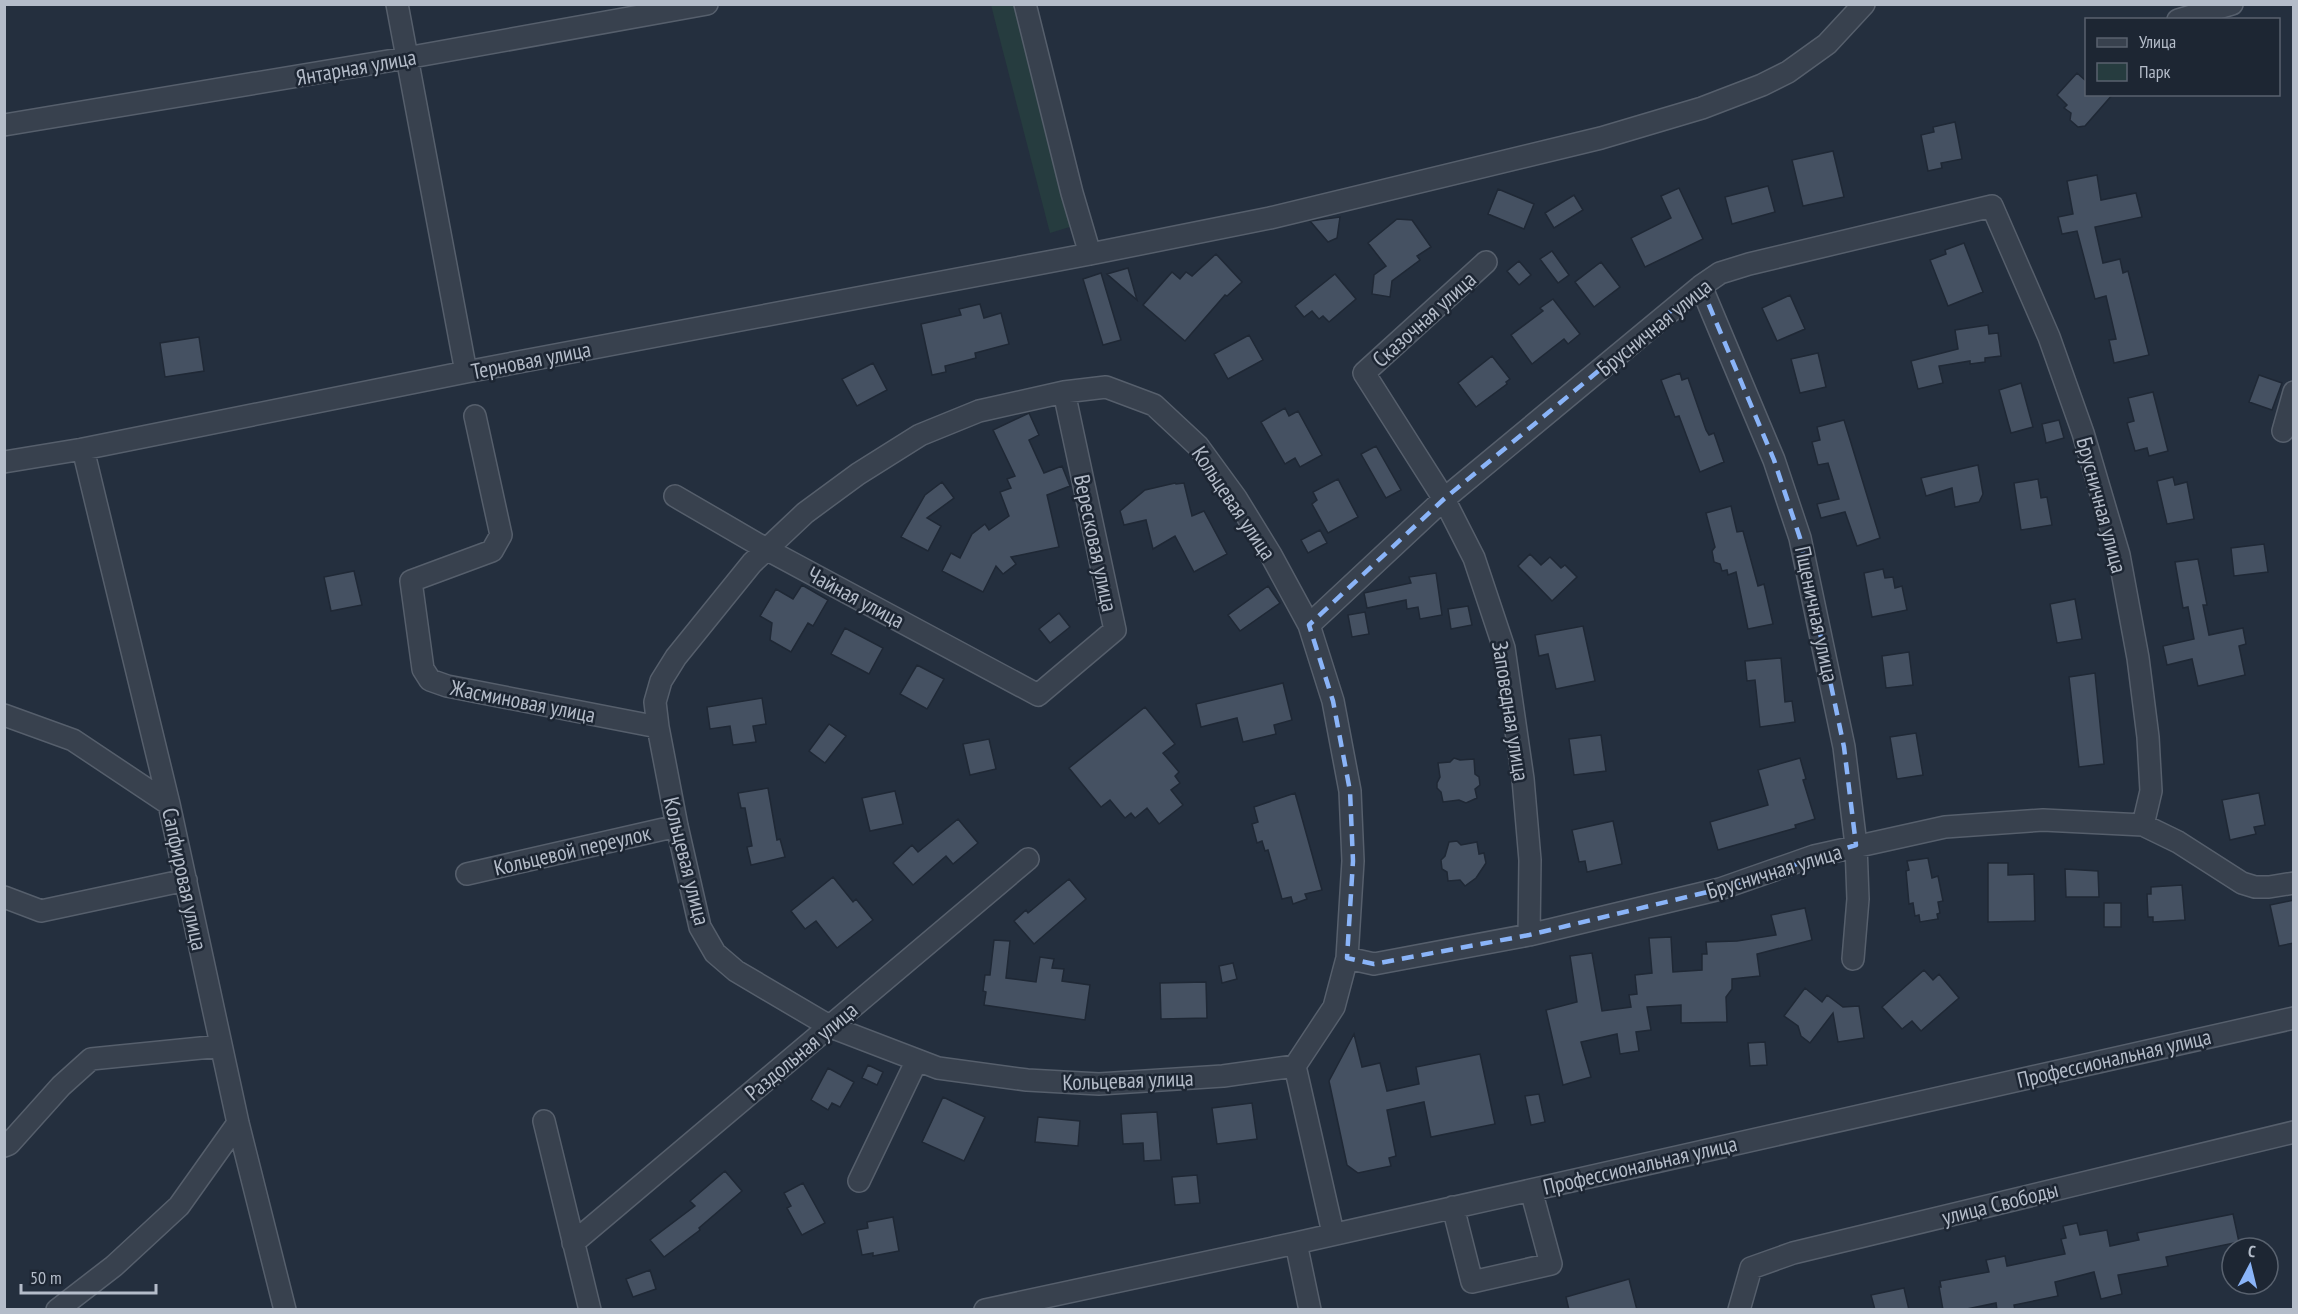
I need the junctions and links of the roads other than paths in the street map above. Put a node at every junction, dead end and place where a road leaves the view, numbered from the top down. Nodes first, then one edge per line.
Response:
1 (397, 4) edge
2 (707, 4) edge
3 (1025, 4) edge
4 (1864, 4) edge
5 (2232, 4) edge
6 (2185, 18) edge
7 (406, 58) junction
8 (4, 125) edge
9 (1090, 254) junction
10 (1486, 262) dead end
11 (1701, 286) junction
12 (466, 372) junction
13 (1064, 392) junction
14 (2294, 392) edge
15 (475, 416) dead end
16 (2283, 431) dead end
17 (84, 449) junction
18 (4, 462) edge
19 (675, 496) dead end
20 (1444, 499) junction
21 (766, 549) junction
22 (1309, 625) junction
23 (1038, 695) joint
24 (4, 715) edge
25 (658, 728) junction
26 (169, 804) junction
27 (2143, 825) junction
28 (677, 826) junction
29 (1856, 846) junction
30 (1028, 859) dead end
31 (467, 874) dead end
32 (186, 880) junction
33 (2294, 883) edge
34 (4, 897) edge
35 (1529, 935) junction
36 (1347, 958) junction
37 (1853, 959) dead end
38 (2294, 1018) edge
39 (831, 1027) junction
40 (221, 1046) junction
41 (917, 1060) junction
42 (1295, 1066) junction
43 (544, 1121) dead end
44 (238, 1123) junction
45 (2294, 1132) edge
46 (4, 1146) edge
47 (859, 1181) dead end
48 (1531, 1190) junction
49 (1453, 1207) junction
50 (1333, 1233) junction
51 (573, 1243) junction
52 (1296, 1243) junction
53 (57, 1310) edge
54 (285, 1310) edge
55 (590, 1310) edge
56 (985, 1310) edge
57 (1310, 1310) edge
58 (1739, 1310) edge

1 - 7 street
2 - 7 street, Янтарная улица
3 - 9 street
4 - 9 street, Терновая улица
5 - 6 street
7 - 8 street, Янтарная улица
7 - 12 street
9 - 12 street, Терновая улица
10 - 20 street, Сказочная улица
11 - 20 street, Брусничная улица
11 - 27 street, Брусничная улица
11 - 29 street, Пщеничная улица
12 - 17 street, Терновая улица
13 - 21 street, Кольцевая улица
13 - 22 street, Кольцевая улица
13 - 23 street, Вересковая улица
14 - 16 street
15 - 25 street, Жасминовая улица
17 - 18 street, Терновая улица
17 - 26 street, Сапфировая улица
19 - 21 street, Чайная улица
20 - 22 street, Брусничная улица
20 - 35 street, Заповедная улица
21 - 23 street, Чайная улица
21 - 25 street, Кольцевая улица
22 - 36 street, Кольцевая улица
24 - 26 street
25 - 28 street, Кольцевая улица
26 - 32 street, Сапфировая улица
27 - 29 street, Брусничная улица
27 - 33 street
28 - 31 street, Кольцевой переулок
28 - 39 street, Кольцевая улица
29 - 35 street, Брусничная улица
29 - 37 street, Пщеничная улица
30 - 39 street, Раздольная улица
32 - 34 street
32 - 40 street, Сапфировая улица
35 - 36 street, Брусничная улица
36 - 42 street, Кольцевая улица
38 - 48 street, Профессиональная улица
39 - 41 street, Кольцевая улица
39 - 51 street, Раздольная улица
40 - 44 street, Сапфировая улица
40 - 46 street
41 - 42 street, Кольцевая улица
41 - 47 street
42 - 50 street
43 - 51 street
44 - 53 street
44 - 54 street, Сапфировая улица
45 - 58 street, улица Свободы
48 - 49 street, Профессиональная улица
48 - 49 street
49 - 50 street, Профессиональная улица
50 - 52 street, Профессиональная улица
51 - 55 street
52 - 56 street, Профессиональная улица
52 - 57 street

